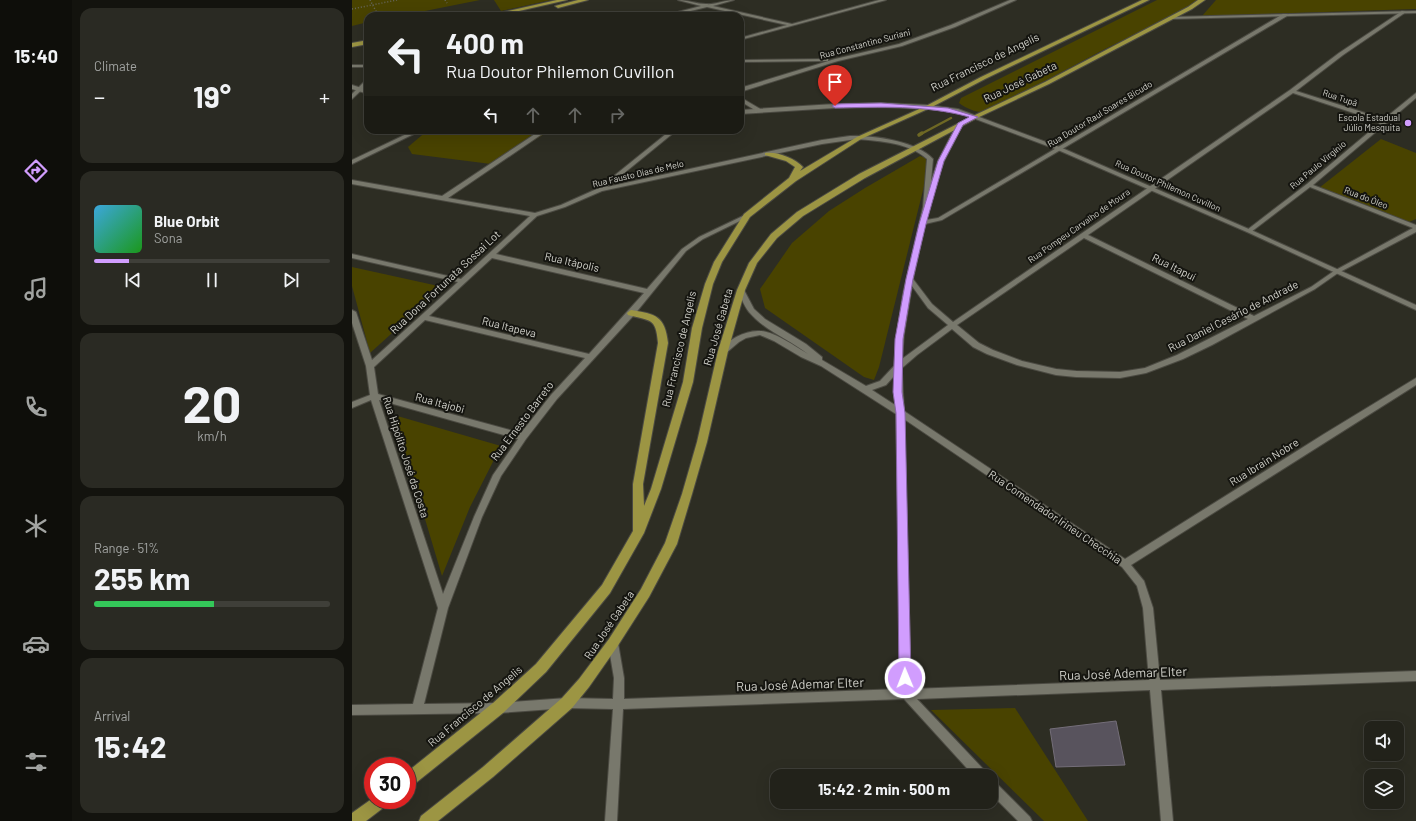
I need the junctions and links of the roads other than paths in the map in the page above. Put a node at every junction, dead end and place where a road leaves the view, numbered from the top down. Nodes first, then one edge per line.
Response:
1 (564, 0) edge
2 (585, 0) edge
3 (680, 0) edge
4 (732, 0) edge
5 (884, 0) edge
6 (1014, 0) edge
7 (1143, 0) edge
8 (1202, 0) edge
9 (706, 6) junction
10 (508, 12) edge
11 (530, 12) edge
12 (681, 12) edge
13 (733, 12) edge
14 (1404, 12) junction
15 (1416, 12) edge
16 (744, 14) edge
17 (1285, 15) junction
18 (1170, 18) junction
19 (793, 25) junction
20 (744, 38) edge
21 (364, 43) edge
22 (352, 45) edge
23 (364, 49) edge
24 (352, 51) edge
25 (837, 60) junction
26 (744, 62) edge
27 (352, 66) edge
28 (364, 66) edge
29 (364, 85) edge
30 (352, 87) edge
31 (360, 89) junction
32 (744, 89) edge
33 (364, 90) edge
34 (1292, 91) junction
35 (1416, 95) edge
36 (352, 96) edge
37 (744, 101) edge
38 (928, 107) junction
39 (760, 111) junction
40 (744, 112) edge
41 (975, 117) junction
42 (1384, 121) junction
43 (960, 124) junction
44 (411, 134) edge
45 (539, 134) edge
46 (669, 134) edge
47 (859, 138) junction
48 (914, 148) junction
49 (1060, 149) junction
50 (768, 154) junction
51 (352, 162) edge
52 (793, 178) junction
53 (352, 182) edge
54 (1309, 185) junction
55 (1150, 188) junction
56 (600, 190) junction
57 (442, 198) junction
58 (926, 209) junction
59 (536, 215) junction
60 (747, 216) junction
61 (922, 224) junction
62 (1416, 228) edge
63 (1249, 231) junction
64 (1084, 235) junction
65 (490, 255) junction
66 (352, 256) edge
67 (1336, 272) junction
68 (910, 279) junction
69 (462, 281) junction
70 (741, 290) junction
71 (649, 292) junction
72 (1416, 308) edge
73 (352, 312) edge
74 (631, 313) junction
75 (424, 317) junction
76 (1253, 319) junction
77 (953, 325) junction
78 (723, 351) junction
79 (590, 357) junction
80 (824, 364) junction
81 (370, 366) junction
82 (899, 366) junction
83 (1416, 381) edge
84 (865, 389) junction
85 (374, 396) junction
86 (352, 405) edge
87 (900, 413) junction
88 (523, 437) junction
89 (638, 533) junction
90 (1126, 564) junction
91 (443, 608) junction
92 (613, 643) junction
93 (1416, 676) edge
94 (1155, 686) junction
95 (906, 694) junction
96 (566, 703) junction
97 (617, 704) junction
98 (498, 708) junction
99 (352, 710) edge
100 (417, 710) junction
101 (976, 769) edge
102 (416, 774) edge
103 (998, 793) edge
104 (370, 809) edge
105 (354, 821) edge
106 (426, 821) edge
107 (610, 821) edge
108 (1026, 821) edge
109 (1167, 821) edge

1 - 10 main road
2 - 11 main road
3 - 9 street
4 - 9 street
5 - 19 street
6 - 25 street, Rua Constantino Suriani
7 - 38 main road, Rua Francisco de Angelis
8 - 18 main road, Rua José Gabeta
9 - 12 street
9 - 13 street
14 - 15 street
14 - 17 street
14 - 34 street, Rua Pompeu Carvalho de Moura
16 - 19 street
17 - 18 street
17 - 49 street, Rua Doutor Raul Soares Bicudo
18 - 41 main road, Rua José Gabeta
19 - 20 street
21 - 22 main road
23 - 24 main road
25 - 26 street
25 - 32 street, Rua Constantino Suriani
27 - 28 street
29 - 31 street
30 - 31 street
31 - 33 street
31 - 36 street
34 - 42 street, Rua Tupã
34 - 55 street, Rua Pompeu Carvalho de Moura
35 - 42 street, Rua Paulo Virgínio
37 - 39 street
38 - 39 street, Rua Doutor Philemon Cuvillon
38 - 41 street, Rua Doutor Philemon Cuvillon
38 - 47 main road, Rua Francisco de Angelis
39 - 40 street, Rua Doutor Philemon Cuvillon
41 - 43 main road, Rua José Gabeta
41 - 49 street, Rua Doutor Philemon Cuvillon
42 - 54 street, Rua Paulo Virgínio
43 - 48 main road, Rua José Gabeta
43 - 58 street
44 - 51 street
45 - 57 street
46 - 56 street
47 - 48 street, Rua Fausto Dias de Melo
47 - 50 street, Rua Fausto Dias de Melo
47 - 52 main road, Rua Francisco de Angelis
48 - 58 street, Rua Fausto Dias de Melo
48 - 70 main road, Rua José Gabeta
49 - 55 street, Rua Doutor Philemon Cuvillon
49 - 61 street, Rua Doutor Raul Soares Bicudo
50 - 52 main road
50 - 56 street, Rua Fausto Dias de Melo
52 - 60 main road, Rua Francisco de Angelis
53 - 57 street, Rua Fausto Dias de Melo
54 - 62 street, Rua do Óleo
54 - 63 street, Rua Paulo Virgínio
55 - 63 street, Rua Doutor Philemon Cuvillon
55 - 64 street, Rua Pompeu Carvalho de Moura
56 - 59 street, Rua Fausto Dias de Melo
57 - 59 street, Rua Fausto Dias de Melo
58 - 61 street
59 - 65 street, Rua Dona Fortunata Sossai Lot
60 - 71 street, Rua Ernesto Barreto
60 - 89 main road, Rua Francisco de Angelis
61 - 68 street
62 - 67 street, Rua Daniel Cesário de Andrade
63 - 67 street, Rua Doutor Philemon Cuvillon
64 - 76 street, Rua Itapuí
64 - 77 street, Rua Pompeu Carvalho de Moura
65 - 69 street, Rua Dona Fortunata Sossai Lot
65 - 71 street, Rua Itápolis
66 - 69 street
67 - 72 street, Rua Doutor Philemon Cuvillon
67 - 76 street, Rua Daniel Cesário de Andrade
68 - 77 street, Rua Daniel Cesário de Andrade
68 - 82 street
69 - 75 street, Rua Dona Fortunata Sossai Lot
70 - 78 main road, Rua José Gabeta
70 - 80 street, Rua Comendador Irineu Checchia
71 - 74 street, Rua Ernesto Barreto
73 - 81 street, Rua Hipólito José da Costa
74 - 79 street, Rua Ernesto Barreto
74 - 89 main road
75 - 79 street, Rua Itapeva
75 - 81 street, Rua Dona Fortunata Sossai Lot
76 - 77 street, Rua Daniel Cesário de Andrade
77 - 82 street, Rua Pompeu Carvalho de Moura
78 - 80 street, Rua Comendador Irineu Checchia
78 - 92 main road, Rua José Gabeta
79 - 88 street, Rua Ernesto Barreto
80 - 84 street, Rua Comendador Irineu Checchia
81 - 85 street, Rua Hipólito José da Costa
82 - 84 street, Rua Pompeu Carvalho de Moura
82 - 87 street
83 - 90 street, Rua Ibrain Nobre
84 - 87 street, Rua Comendador Irineu Checchia
85 - 86 street
85 - 88 street, Rua Itajobi
85 - 91 street, Rua Hipólito José da Costa
87 - 90 street, Rua Comendador Irineu Checchia
87 - 95 street
88 - 91 street, Rua Ernesto Barreto
89 - 98 main road, Rua Francisco de Angelis
90 - 94 street, Rua Comendador Irineu Checchia
91 - 100 street, Rua Ernesto Barreto
92 - 96 main road, Rua José Gabeta
92 - 97 street
93 - 94 street, Rua José Ademar Elter
94 - 95 street, Rua José Ademar Elter
94 - 109 street, Rua Comendador Irineu Checchia
95 - 97 street, Rua José Ademar Elter
95 - 101 street
96 - 97 street, Rua José Ademar Elter
96 - 98 street, Rua José Ademar Elter
96 - 106 main road, Rua José Gabeta
97 - 107 street
98 - 100 street, Rua José Ademar Elter
98 - 102 main road, Rua Francisco de Angelis
99 - 100 street, Rua José Ademar Elter
103 - 108 street
104 - 105 main road

